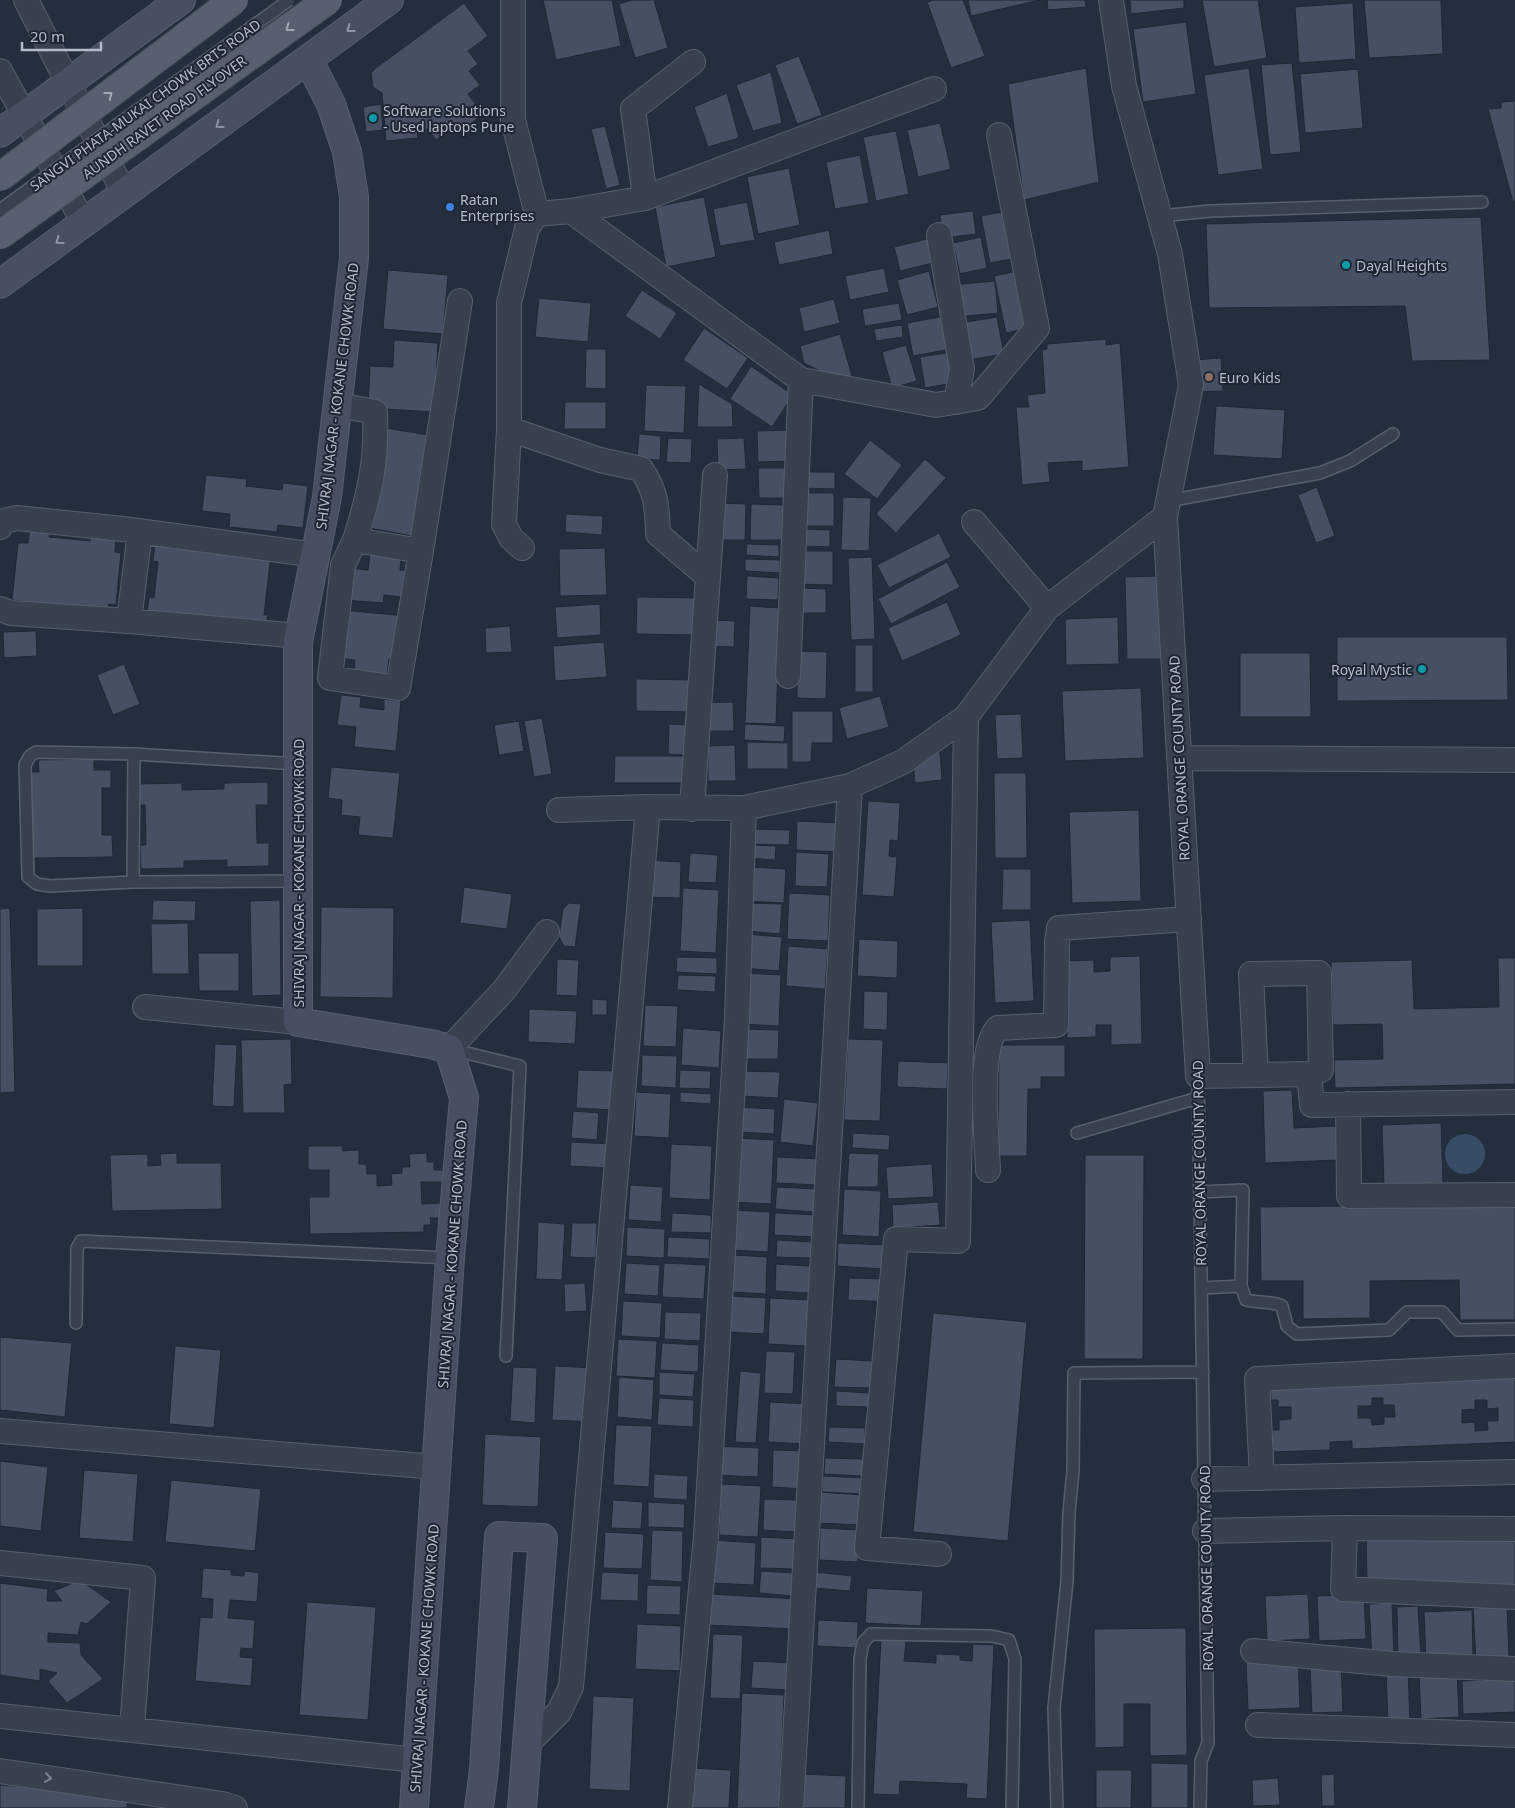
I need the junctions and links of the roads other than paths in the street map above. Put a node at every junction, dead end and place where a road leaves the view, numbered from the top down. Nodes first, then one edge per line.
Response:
1 (26, 0) edge
2 (181, 0) edge
3 (234, 0) edge
4 (289, 0) edge
5 (328, 0) edge
6 (389, 0) edge
7 (513, 0) edge
8 (1111, 0) edge
9 (309, 60) junction
10 (693, 62) dead end
11 (0, 71) edge
12 (70, 83) junction
13 (934, 89) dead end
14 (24, 116) junction
15 (0, 134) edge
16 (999, 135) dead end
17 (0, 177) edge
18 (124, 193) junction
19 (645, 198) junction
20 (1482, 202) dead end
21 (0, 210) edge
22 (571, 211) junction
23 (537, 214) junction
24 (1161, 216) junction
25 (84, 223) junction
26 (0, 235) edge
27 (939, 236) dead end
28 (0, 284) edge
29 (460, 301) dead end
30 (801, 380) junction
31 (956, 402) junction
32 (338, 405) junction
33 (509, 429) junction
34 (1393, 434) dead end
35 (715, 476) dead end
36 (1166, 509) junction
37 (974, 522) dead end
38 (0, 527) edge
39 (140, 531) junction
40 (355, 540) junction
41 (522, 548) dead end
42 (421, 551) junction
43 (316, 555) junction
44 (708, 577) junction
45 (1047, 608) junction
46 (0, 610) edge
47 (130, 621) junction
48 (300, 636) junction
49 (788, 676) dead end
50 (966, 717) junction
51 (134, 754) junction
52 (1179, 758) junction
53 (1515, 760) edge
54 (298, 764) junction
55 (850, 786) junction
56 (648, 807) junction
57 (744, 808) junction
58 (692, 809) junction
59 (559, 810) dead end
60 (298, 881) junction
61 (133, 882) junction
62 (1189, 919) junction
63 (547, 932) dead end
64 (145, 1007) dead end
65 (298, 1022) junction
66 (449, 1049) junction
67 (1309, 1074) junction
68 (1256, 1075) junction
69 (1198, 1087) junction
70 (1515, 1102) edge
71 (1348, 1104) junction
72 (1077, 1133) dead end
73 (988, 1170) dead end
74 (1200, 1192) junction
75 (1515, 1195) edge
76 (450, 1258) junction
77 (1241, 1286) junction
78 (1202, 1288) junction
79 (76, 1323) dead end
80 (1515, 1329) edge
81 (506, 1356) dead end
82 (1515, 1366) edge
83 (1203, 1372) junction
84 (0, 1431) edge
85 (437, 1467) junction
86 (1515, 1472) edge
87 (1262, 1478) junction
88 (1204, 1479) junction
89 (1345, 1528) junction
90 (1515, 1529) edge
91 (1205, 1531) junction
92 (939, 1554) dead end
93 (0, 1563) edge
94 (1515, 1596) edge
95 (1253, 1651) dead end
96 (1515, 1669) edge
97 (0, 1716) edge
98 (1258, 1725) dead end
99 (132, 1729) junction
100 (1515, 1735) edge
101 (528, 1742) junction
102 (416, 1760) junction
103 (484, 1769) junction
104 (0, 1771) edge
105 (526, 1773) junction
106 (235, 1808) edge
107 (414, 1808) edge
108 (479, 1808) edge
109 (522, 1808) edge
110 (680, 1808) edge
111 (791, 1808) edge
112 (858, 1808) edge
113 (1012, 1808) edge
114 (1057, 1808) edge
115 (1200, 1808) edge

1 - 12 street
2 - 12 street
17 -> 3 main road, bridge
4 - 21 lane, SANGVI PHATA-MUKAI CHOWK BRTS ROAD, bridge
5 -> 26 main road, AUNDH RAVET ROAD FLYOVER, bridge
6 -> 9 street
7 - 23 street
8 - 24 street, ROYAL ORANGE COUNTY ROAD
9 -> 18 street
9 - 32 street, SHIVRAJ NAGAR - KOKANE CHOWK ROAD
10 - 19 street
11 - 14 street
12 - 14 street
12 - 18 street
13 - 19 street
14 - 15 street
14 - 25 street
16 - 31 street
18 - 25 street
19 - 22 street
20 - 24 lane
22 - 23 street
22 - 30 street
23 - 33 street
24 - 36 street, ROYAL ORANGE COUNTY ROAD
25 -> 28 street
27 - 31 street
29 - 42 street
30 - 31 street
30 - 49 street
32 - 40 street
32 - 43 street, SHIVRAJ NAGAR - KOKANE CHOWK ROAD
33 - 41 street
33 - 44 street
34 - 36 lane
35 - 44 street
36 - 45 street
36 - 52 street, ROYAL ORANGE COUNTY ROAD
37 - 45 street
38 - 39 street
39 - 43 street
39 - 47 street
40 - 42 street
40 - 42 street
43 - 48 street, SHIVRAJ NAGAR - KOKANE CHOWK ROAD
44 - 58 street
45 - 50 street
46 - 47 street
47 - 48 street
48 - 54 street, SHIVRAJ NAGAR - KOKANE CHOWK ROAD
50 - 55 street
50 - 92 street
51 - 54 lane
51 - 61 lane
51 - 61 lane
52 - 53 street
52 - 62 street, ROYAL ORANGE COUNTY ROAD
54 - 60 street, SHIVRAJ NAGAR - KOKANE CHOWK ROAD
55 - 57 street
55 - 111 street
56 - 58 street
56 - 59 street
56 - 101 street
57 - 58 street
57 - 110 street
60 - 61 lane
60 - 65 street, SHIVRAJ NAGAR - KOKANE CHOWK ROAD
62 - 69 street, ROYAL ORANGE COUNTY ROAD
62 - 73 street
63 - 66 street
64 - 65 street
65 - 66 street, SHIVRAJ NAGAR - KOKANE CHOWK ROAD
66 - 76 street, SHIVRAJ NAGAR - KOKANE CHOWK ROAD
66 - 81 lane
67 - 68 street
67 - 68 street
67 - 71 street
68 - 69 street
69 - 72 lane
69 - 74 lane, ROYAL ORANGE COUNTY ROAD
70 - 71 street
71 - 75 street
74 - 77 lane
74 - 78 lane, ROYAL ORANGE COUNTY ROAD
76 - 79 lane
76 - 85 street, SHIVRAJ NAGAR - KOKANE CHOWK ROAD
77 - 78 lane
77 - 80 lane
78 - 83 lane, ROYAL ORANGE COUNTY ROAD
82 - 87 street
83 - 88 lane, ROYAL ORANGE COUNTY ROAD
83 - 114 lane
84 - 85 street
85 - 102 street, SHIVRAJ NAGAR - KOKANE CHOWK ROAD
86 - 87 street
87 - 88 street
88 - 91 lane, ROYAL ORANGE COUNTY ROAD
89 - 90 street
89 - 91 street
89 - 94 street
91 - 115 lane, ROYAL ORANGE COUNTY ROAD
93 - 99 street
95 - 96 street
97 - 99 street
98 - 100 street
99 - 102 street
101 - 103 street
101 - 105 street
102 - 107 street, SHIVRAJ NAGAR - KOKANE CHOWK ROAD
103 - 105 street
103 - 108 street
104 -> 106 street
105 - 109 street
112 - 113 lane

